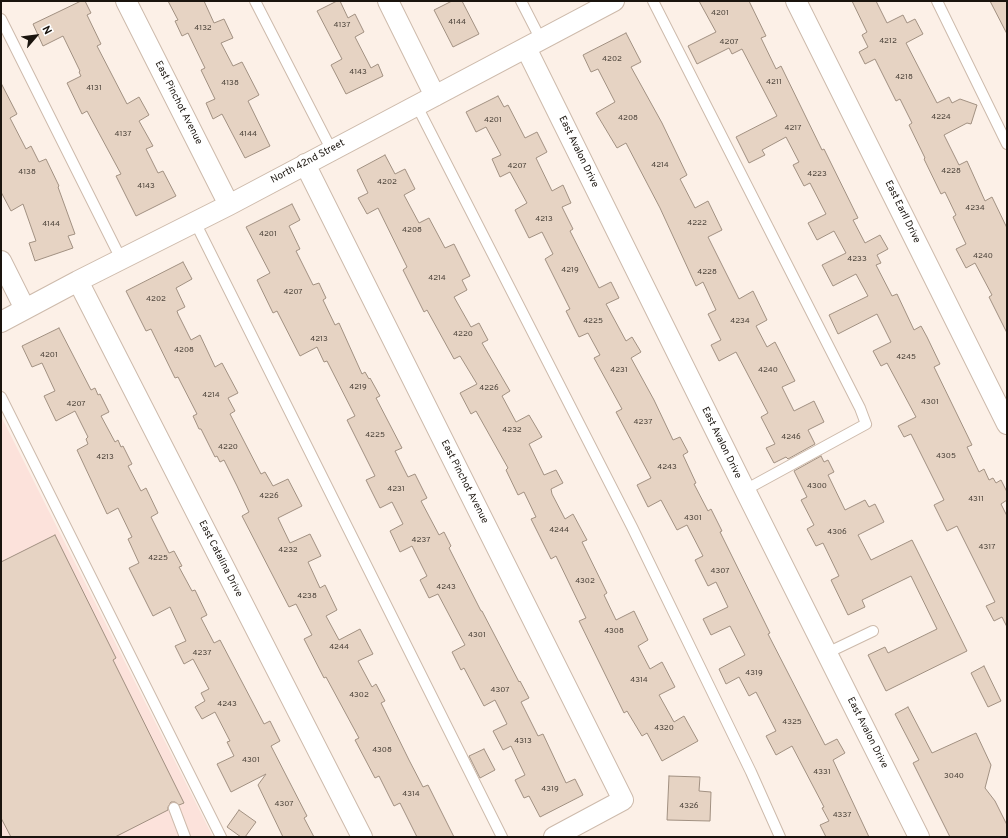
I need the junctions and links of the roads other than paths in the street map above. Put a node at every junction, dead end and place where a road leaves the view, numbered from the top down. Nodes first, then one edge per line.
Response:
1 (126, 1) edge
2 (255, 1) edge
3 (388, 1) edge
4 (521, 1) edge
5 (614, 1) edge
6 (653, 1) edge
7 (796, 1) edge
8 (937, 1) edge
9 (1, 19) edge
10 (534, 44) junction
11 (435, 96) junction
12 (417, 106) junction
13 (1007, 144) edge
14 (331, 149) junction
15 (305, 164) junction
16 (229, 205) junction
17 (195, 222) junction
18 (121, 259) junction
19 (1, 261) edge
20 (78, 281) junction
21 (25, 309) junction
22 (1, 322) edge
23 (1, 397) edge
24 (1007, 424) edge
25 (744, 490) junction
26 (873, 631) dead end
27 (827, 653) junction
28 (174, 808) dead end
29 (185, 837) edge
30 (220, 837) edge
31 (362, 837) edge
32 (502, 837) edge
33 (554, 837) edge
34 (780, 837) edge
35 (919, 837) edge

1 - 16 street, East Pinchot Avenue
2 - 14 lane
3 - 11 street
4 - 10 lane
5 - 10 street, North 42nd Street
6 - 25 lane
7 - 24 street, East Earll Drive
8 - 13 lane
9 - 18 lane
10 - 11 street, North 42nd Street
10 - 25 street, East Avalon Drive
11 - 12 street, North 42nd Street
12 - 14 street, North 42nd Street
12 - 34 lane
14 - 15 street, North 42nd Street
15 - 16 street, North 42nd Street
15 - 33 street, East Pinchot Avenue
16 - 17 street, North 42nd Street
17 - 18 street, North 42nd Street
17 - 32 lane
18 - 20 street, North 42nd Street
19 - 21 street
20 - 21 street, North 42nd Street
20 - 31 street, East Catalina Drive
21 - 22 street, North 42nd Street
23 - 30 lane
25 - 27 street, East Avalon Drive
26 - 27 lane
27 - 35 street, East Avalon Drive
28 - 29 lane

